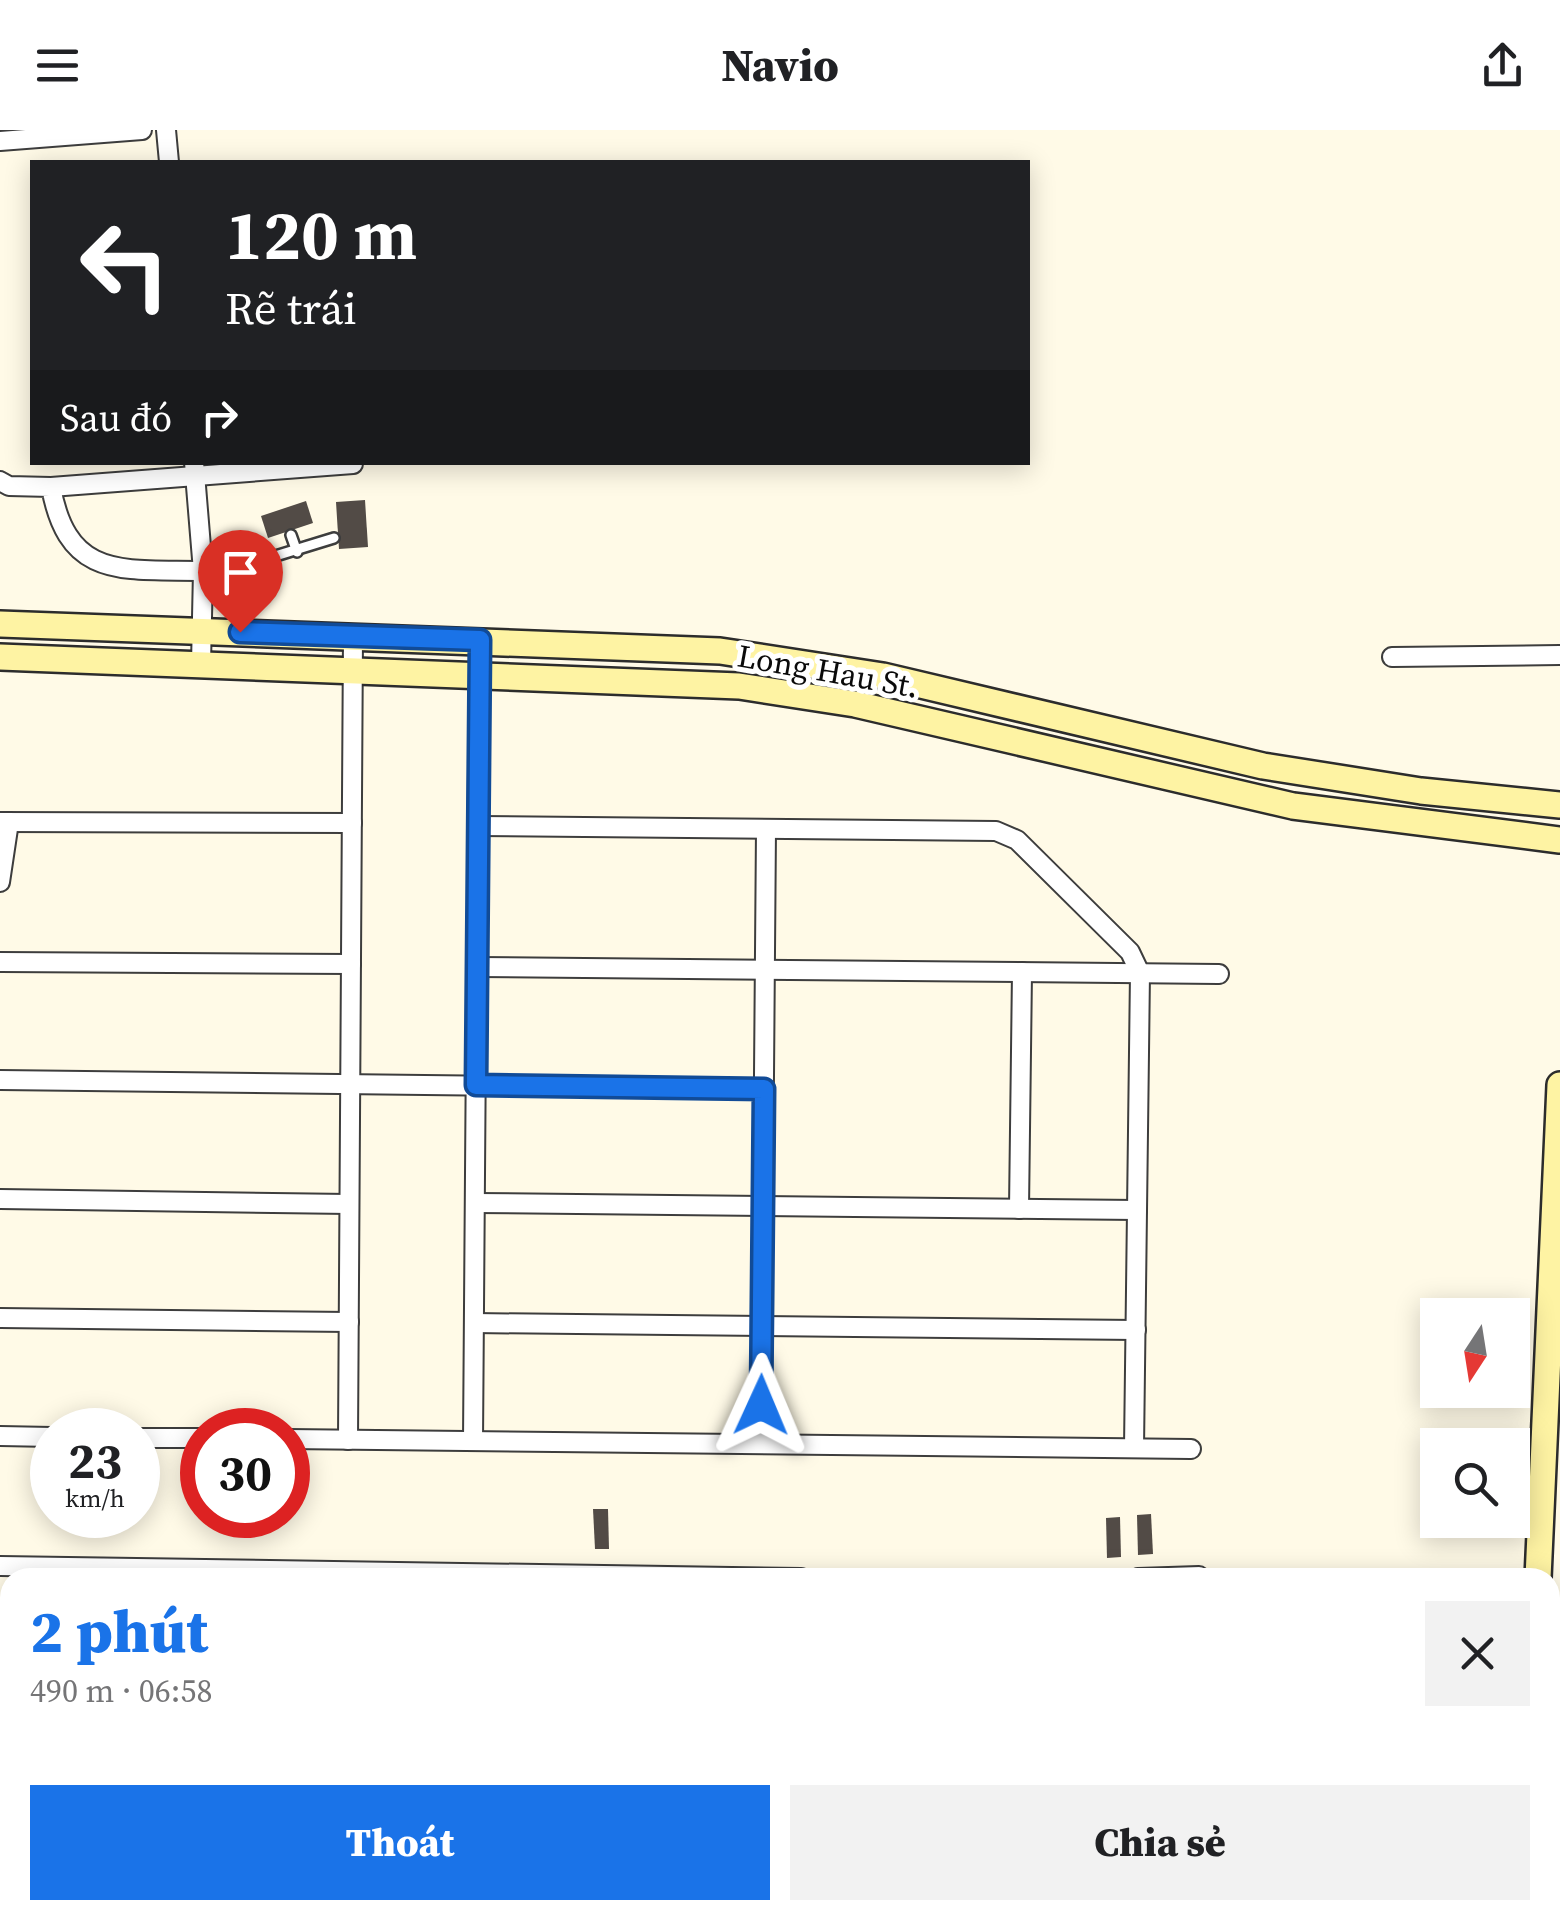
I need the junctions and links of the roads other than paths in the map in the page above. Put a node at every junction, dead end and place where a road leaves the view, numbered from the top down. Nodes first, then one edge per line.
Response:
1 (142, 130) edge
2 (166, 130) edge
3 (47, 134) edge
4 (0, 141) edge
5 (168, 160) edge
6 (321, 465) edge
7 (194, 469) edge
8 (0, 481) edge
9 (51, 487) junction
10 (291, 535) dead end
11 (334, 538) dead end
12 (297, 552) junction
13 (202, 571) junction
14 (0, 624) edge
15 (202, 630) junction
16 (353, 636) junction
17 (480, 640) junction
18 (1560, 655) edge
19 (0, 657) edge
20 (1392, 657) dead end
21 (201, 664) junction
22 (352, 669) junction
23 (479, 673) junction
24 (1560, 805) edge
25 (4, 822) edge
26 (352, 824) junction
27 (478, 826) junction
28 (766, 829) junction
29 (1560, 840) edge
30 (0, 882) edge
31 (0, 962) edge
32 (351, 964) junction
33 (477, 966) junction
34 (765, 969) junction
35 (1022, 972) junction
36 (1140, 973) junction
37 (1219, 974) dead end
38 (0, 1080) edge
39 (350, 1084) junction
40 (476, 1085) junction
41 (1560, 1085) edge
42 (764, 1089) junction
43 (0, 1199) edge
44 (475, 1203) junction
45 (349, 1204) junction
46 (763, 1206) junction
47 (1020, 1209) junction
48 (1137, 1210) junction
49 (1554, 1317) edge
50 (0, 1318) edge
51 (348, 1322) junction
52 (474, 1322) junction
53 (762, 1326) junction
54 (1136, 1330) junction
55 (0, 1436) edge
56 (30, 1437) edge
57 (310, 1440) edge
58 (348, 1440) junction
59 (473, 1442) junction
60 (761, 1444) junction
61 (1134, 1448) junction
62 (1191, 1449) dead end
63 (0, 1566) edge
64 (77, 1568) edge
65 (1539, 1568) edge

1 - 3 street
2 - 5 street
3 - 4 street
6 - 7 street
7 - 9 street
7 - 13 street
8 - 9 street
9 - 13 street
10 - 12 lane
11 - 12 lane
12 - 13 lane
13 - 15 street
14 - 15 main road, Long Hau St.
15 - 16 main road, Long Hau St.
15 - 21 street
16 - 17 main road, Long Hau St.
16 - 22 street
17 - 23 street
17 - 24 main road, Long Hau St.
18 - 20 street
19 - 21 main road, Long Hau St.
21 - 22 main road, Long Hau St.
22 - 23 main road, Long Hau St.
22 - 26 street
23 - 27 street
23 - 29 main road, Long Hau St.
25 - 26 street
25 - 30 street
26 - 32 street
27 - 28 street
27 - 33 street
28 - 34 street
28 - 36 street
31 - 32 street
32 - 39 street
33 - 34 street
33 - 40 street
34 - 35 street
34 - 42 street
35 - 36 street
35 - 47 street
36 - 37 street
36 - 48 street
38 - 39 street
39 - 40 street
39 - 45 street
40 - 42 street
40 - 44 street
41 - 49 main road
42 - 46 street
43 - 45 street
44 - 46 street
44 - 52 street
45 - 51 street
46 - 47 street
46 - 53 street
47 - 48 street
48 - 54 street
49 - 65 main road
50 - 51 street
51 - 58 street
52 - 53 street
52 - 59 street
53 - 54 street
53 - 60 street
54 - 61 street
55 - 56 street
57 - 58 street
58 - 59 street
59 - 60 street
60 - 61 street
61 - 62 street
63 - 64 street

